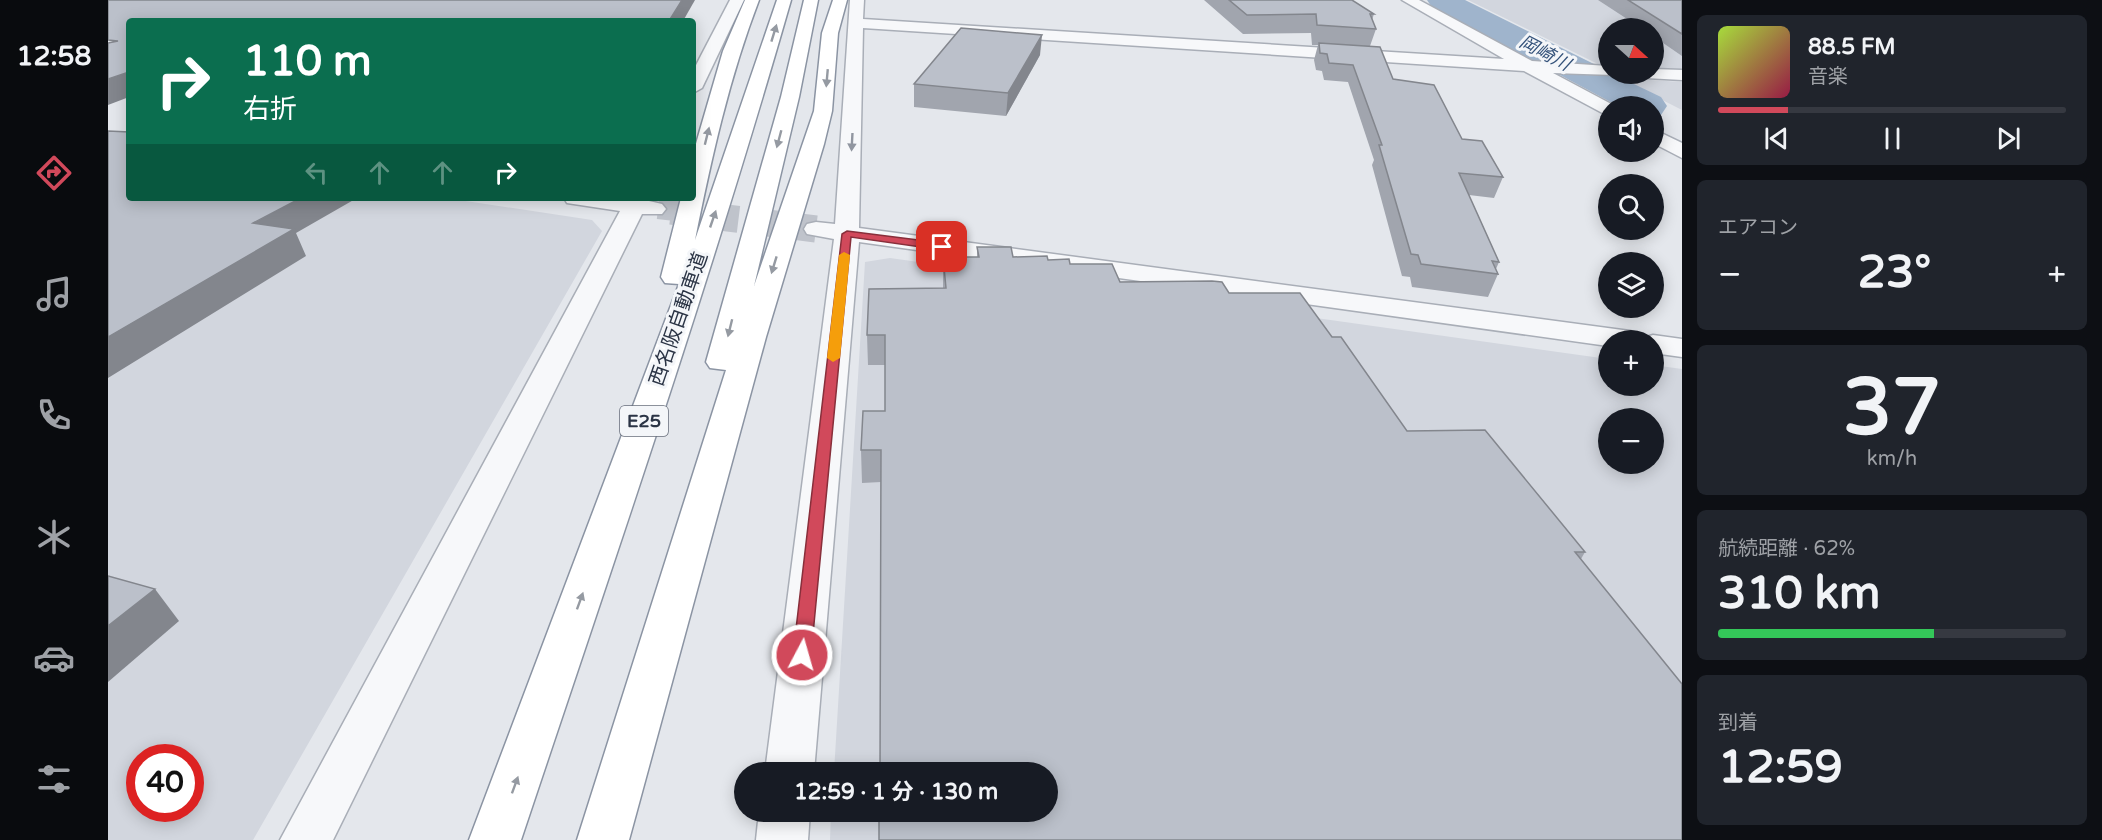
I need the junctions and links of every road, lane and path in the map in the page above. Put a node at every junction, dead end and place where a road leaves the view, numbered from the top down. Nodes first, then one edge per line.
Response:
1 (737, 0) edge
2 (752, 0) edge
3 (784, 0) edge
4 (811, 0) edge
5 (857, 0) edge
6 (1409, 0) edge
7 (849, 11) edge
8 (1534, 66) junction
9 (1598, 71) edge
10 (1664, 74) edge
11 (1682, 75) edge
12 (696, 82) edge
13 (1598, 104) edge
14 (1664, 141) edge
15 (1682, 152) edge
16 (696, 182) edge
17 (605, 201) edge
18 (691, 201) edge
19 (644, 205) edge
20 (831, 231) junction
21 (1598, 336) edge
22 (1664, 346) edge
23 (1682, 348) edge
24 (642, 426) junction
25 (790, 762) edge
26 (784, 822) edge
27 (306, 840) edge
28 (495, 840) edge
29 (587, 840) edge
30 (603, 840) edge
31 (782, 840) edge

1 - 12 street
16 -> 2 highway
24 -> 3 highway, 西名阪自動車道 / E25
4 -> 29 highway
5 - 7 street
6 - 8 street
7 - 8 street
7 -> 20 street
7 -> 30 highway
8 - 9 street
8 - 13 street
10 - 11 street
14 - 15 street
17 - 19 street
18 - 24 highway
19 - 27 street
20 - 21 street
20 - 25 street
22 - 23 street
28 -> 24 highway, 西名阪自動車道 / E25
26 - 31 street

